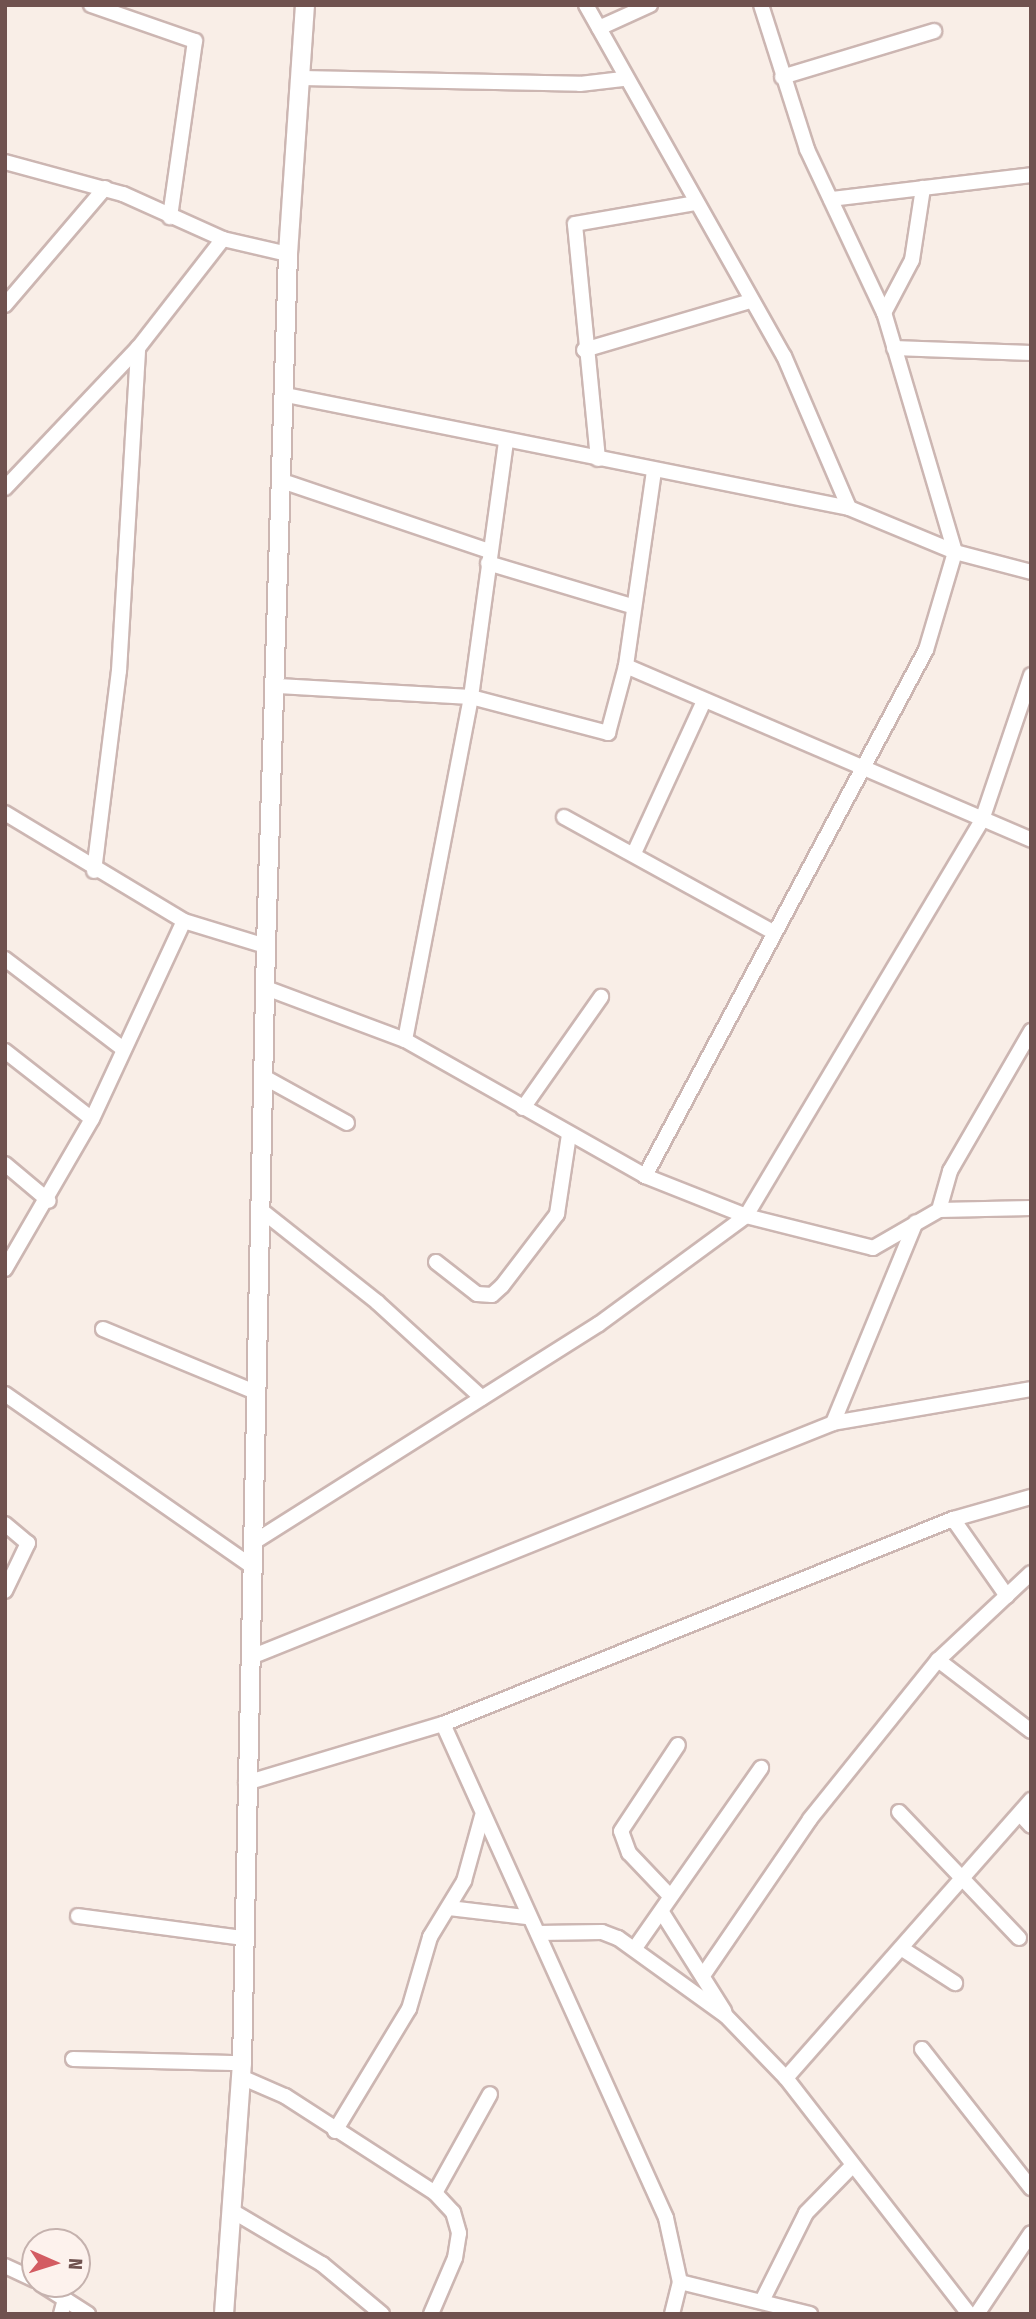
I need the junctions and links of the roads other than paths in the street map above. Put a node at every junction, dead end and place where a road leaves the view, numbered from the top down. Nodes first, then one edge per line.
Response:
1 (91, 5) edge
2 (305, 5) edge
3 (586, 5) edge
4 (650, 5) edge
5 (761, 5) edge
6 (599, 28) junction
7 (934, 32) dead end
8 (782, 77) junction
9 (302, 78) junction
10 (623, 79) junction
11 (5, 162) edge
12 (1031, 175) edge
13 (105, 188) junction
14 (923, 188) junction
15 (831, 200) junction
16 (695, 203) junction
17 (170, 217) junction
18 (223, 239) junction
19 (288, 254) junction
20 (751, 301) junction
21 (5, 305) edge
22 (884, 313) junction
23 (138, 348) junction
24 (894, 348) junction
25 (584, 350) junction
26 (1031, 353) edge
27 (286, 395) junction
28 (506, 440) junction
29 (598, 459) junction
30 (654, 471) junction
31 (282, 481) junction
32 (5, 488) edge
33 (849, 508) junction
34 (955, 552) junction
35 (488, 557) junction
36 (1031, 572) edge
37 (631, 606) junction
38 (626, 666) junction
39 (1031, 675) edge
40 (278, 686) junction
41 (471, 696) junction
42 (704, 701) junction
43 (858, 771) junction
44 (5, 813) edge
45 (564, 817) dead end
46 (982, 820) junction
47 (1031, 840) edge
48 (635, 851) junction
49 (94, 871) junction
50 (184, 922) junction
51 (771, 931) junction
52 (266, 946) junction
53 (5, 959) edge
54 (266, 988) junction
55 (601, 996) dead end
56 (1031, 1031) edge
57 (405, 1040) junction
58 (123, 1049) junction
59 (5, 1051) edge
60 (262, 1076) junction
61 (523, 1108) junction
62 (92, 1119) junction
63 (347, 1123) dead end
64 (569, 1135) junction
65 (5, 1164) edge
66 (645, 1176) junction
67 (49, 1201) junction
68 (1031, 1208) edge
69 (261, 1210) junction
70 (939, 1210) junction
71 (746, 1216) junction
72 (916, 1222) junction
73 (436, 1262) dead end
74 (5, 1269) edge
75 (103, 1329) dead end
76 (1031, 1389) edge
77 (255, 1392) junction
78 (5, 1394) edge
79 (482, 1398) junction
80 (833, 1423) junction
81 (1031, 1497) edge
82 (953, 1519) junction
83 (5, 1524) edge
84 (254, 1542) junction
85 (248, 1564) junction
86 (1031, 1573) edge
87 (5, 1591) edge
88 (1007, 1595) junction
89 (251, 1657) junction
90 (938, 1660) junction
91 (443, 1724) junction
92 (1031, 1731) edge
93 (678, 1745) dead end
94 (761, 1769) dead end
95 (246, 1783) junction
96 (1031, 1800) edge
97 (899, 1812) dead end
98 (1020, 1814) junction
99 (482, 1816) junction
100 (1031, 1826) edge
101 (964, 1880) junction
102 (670, 1896) junction
103 (449, 1908) junction
104 (663, 1914) junction
105 (78, 1916) dead end
106 (526, 1917) junction
107 (538, 1933) junction
108 (243, 1938) junction
109 (1019, 1938) dead end
110 (635, 1948) junction
111 (904, 1950) junction
112 (704, 1974) junction
113 (954, 1983) dead end
114 (726, 2016) junction
115 (922, 2049) dead end
116 (73, 2059) dead end
117 (241, 2070) junction
118 (786, 2078) junction
119 (490, 2094) dead end
120 (335, 2131) junction
121 (850, 2168) junction
122 (1031, 2188) edge
123 (435, 2193) junction
124 (234, 2213) junction
125 (1031, 2233) edge
126 (5, 2266) edge
127 (21, 2273) edge
128 (680, 2282) junction
129 (65, 2299) joint
130 (762, 2301) junction
131 (978, 2313) edge
132 (61, 2314) edge
133 (88, 2314) edge
134 (224, 2314) edge
135 (382, 2314) edge
136 (431, 2314) edge
137 (672, 2314) edge
138 (810, 2314) edge

1 - 17 street
2 - 9 street
3 - 6 street
4 - 6 street
5 - 8 street
6 - 10 street
7 - 8 street
8 - 15 street
9 - 10 street
9 - 19 street
10 - 16 street
11 - 13 street
12 - 14 street
13 - 17 street
13 - 21 street
14 - 15 street
14 - 22 street
15 - 22 street
16 - 20 street
16 - 25 street
17 - 18 street
18 - 19 street
18 - 23 street
19 - 27 street
20 - 25 street
20 - 33 street
22 - 24 street
23 - 32 street
23 - 49 street
24 - 26 street
24 - 34 street
25 - 29 street
27 - 28 street
27 - 31 street
28 - 29 street
28 - 35 street
29 - 30 street
30 - 33 street
30 - 37 street
31 - 35 street
31 - 40 street
33 - 34 street
34 - 36 street
34 - 43 street
35 - 37 street
35 - 41 street
37 - 38 street
38 - 41 street
38 - 42 street
39 - 46 street
40 - 41 street
40 - 52 street
41 - 57 street
42 - 43 street
42 - 48 street
43 - 46 street
43 - 51 street
44 - 49 street
45 - 48 street
46 - 47 street
46 - 71 street
48 - 51 street
49 - 50 street
50 - 52 street
50 - 58 street
51 - 66 street
52 - 54 street
53 - 58 street
54 - 57 street
54 - 60 street
55 - 61 street
56 - 70 street
57 - 61 street
58 - 62 street
59 - 62 street
60 - 63 street
60 - 69 street
61 - 64 street
62 - 67 street
64 - 66 street
64 - 73 street
65 - 67 street
66 - 71 street
67 - 74 street
68 - 70 street
69 - 77 street
69 - 79 street
70 - 72 street
71 - 72 street
71 - 79 street
72 - 80 street
75 - 77 street
76 - 80 street
77 - 84 street
78 - 85 street
79 - 84 street
80 - 89 street
81 - 82 street
82 - 88 street
82 - 91 street
83 - 87 street
84 - 85 street
85 - 89 street
86 - 88 street
88 - 90 street
89 - 95 street
90 - 92 street
90 - 112 street
91 - 95 street
91 - 99 street
93 - 102 street
94 - 102 street
95 - 108 street
96 - 98 street
97 - 101 street
98 - 100 street
98 - 101 street
99 - 103 street
99 - 106 street
101 - 109 street
101 - 111 street
102 - 104 street
103 - 106 street
103 - 120 street
104 - 110 street
104 - 112 street
105 - 108 street
106 - 107 street
107 - 110 street
107 - 128 street
108 - 117 street
110 - 114 street
111 - 113 street
111 - 118 street
112 - 114 street
114 - 118 street
115 - 122 street
116 - 117 street
117 - 120 street
117 - 124 street
118 - 121 street
119 - 123 street
120 - 123 street
121 - 130 street
121 - 131 street
123 - 136 street
124 - 134 street
124 - 135 street
125 - 131 street
126 - 127 street
128 - 130 street
128 - 137 street
129 - 132 street
129 - 133 street
130 - 138 street

